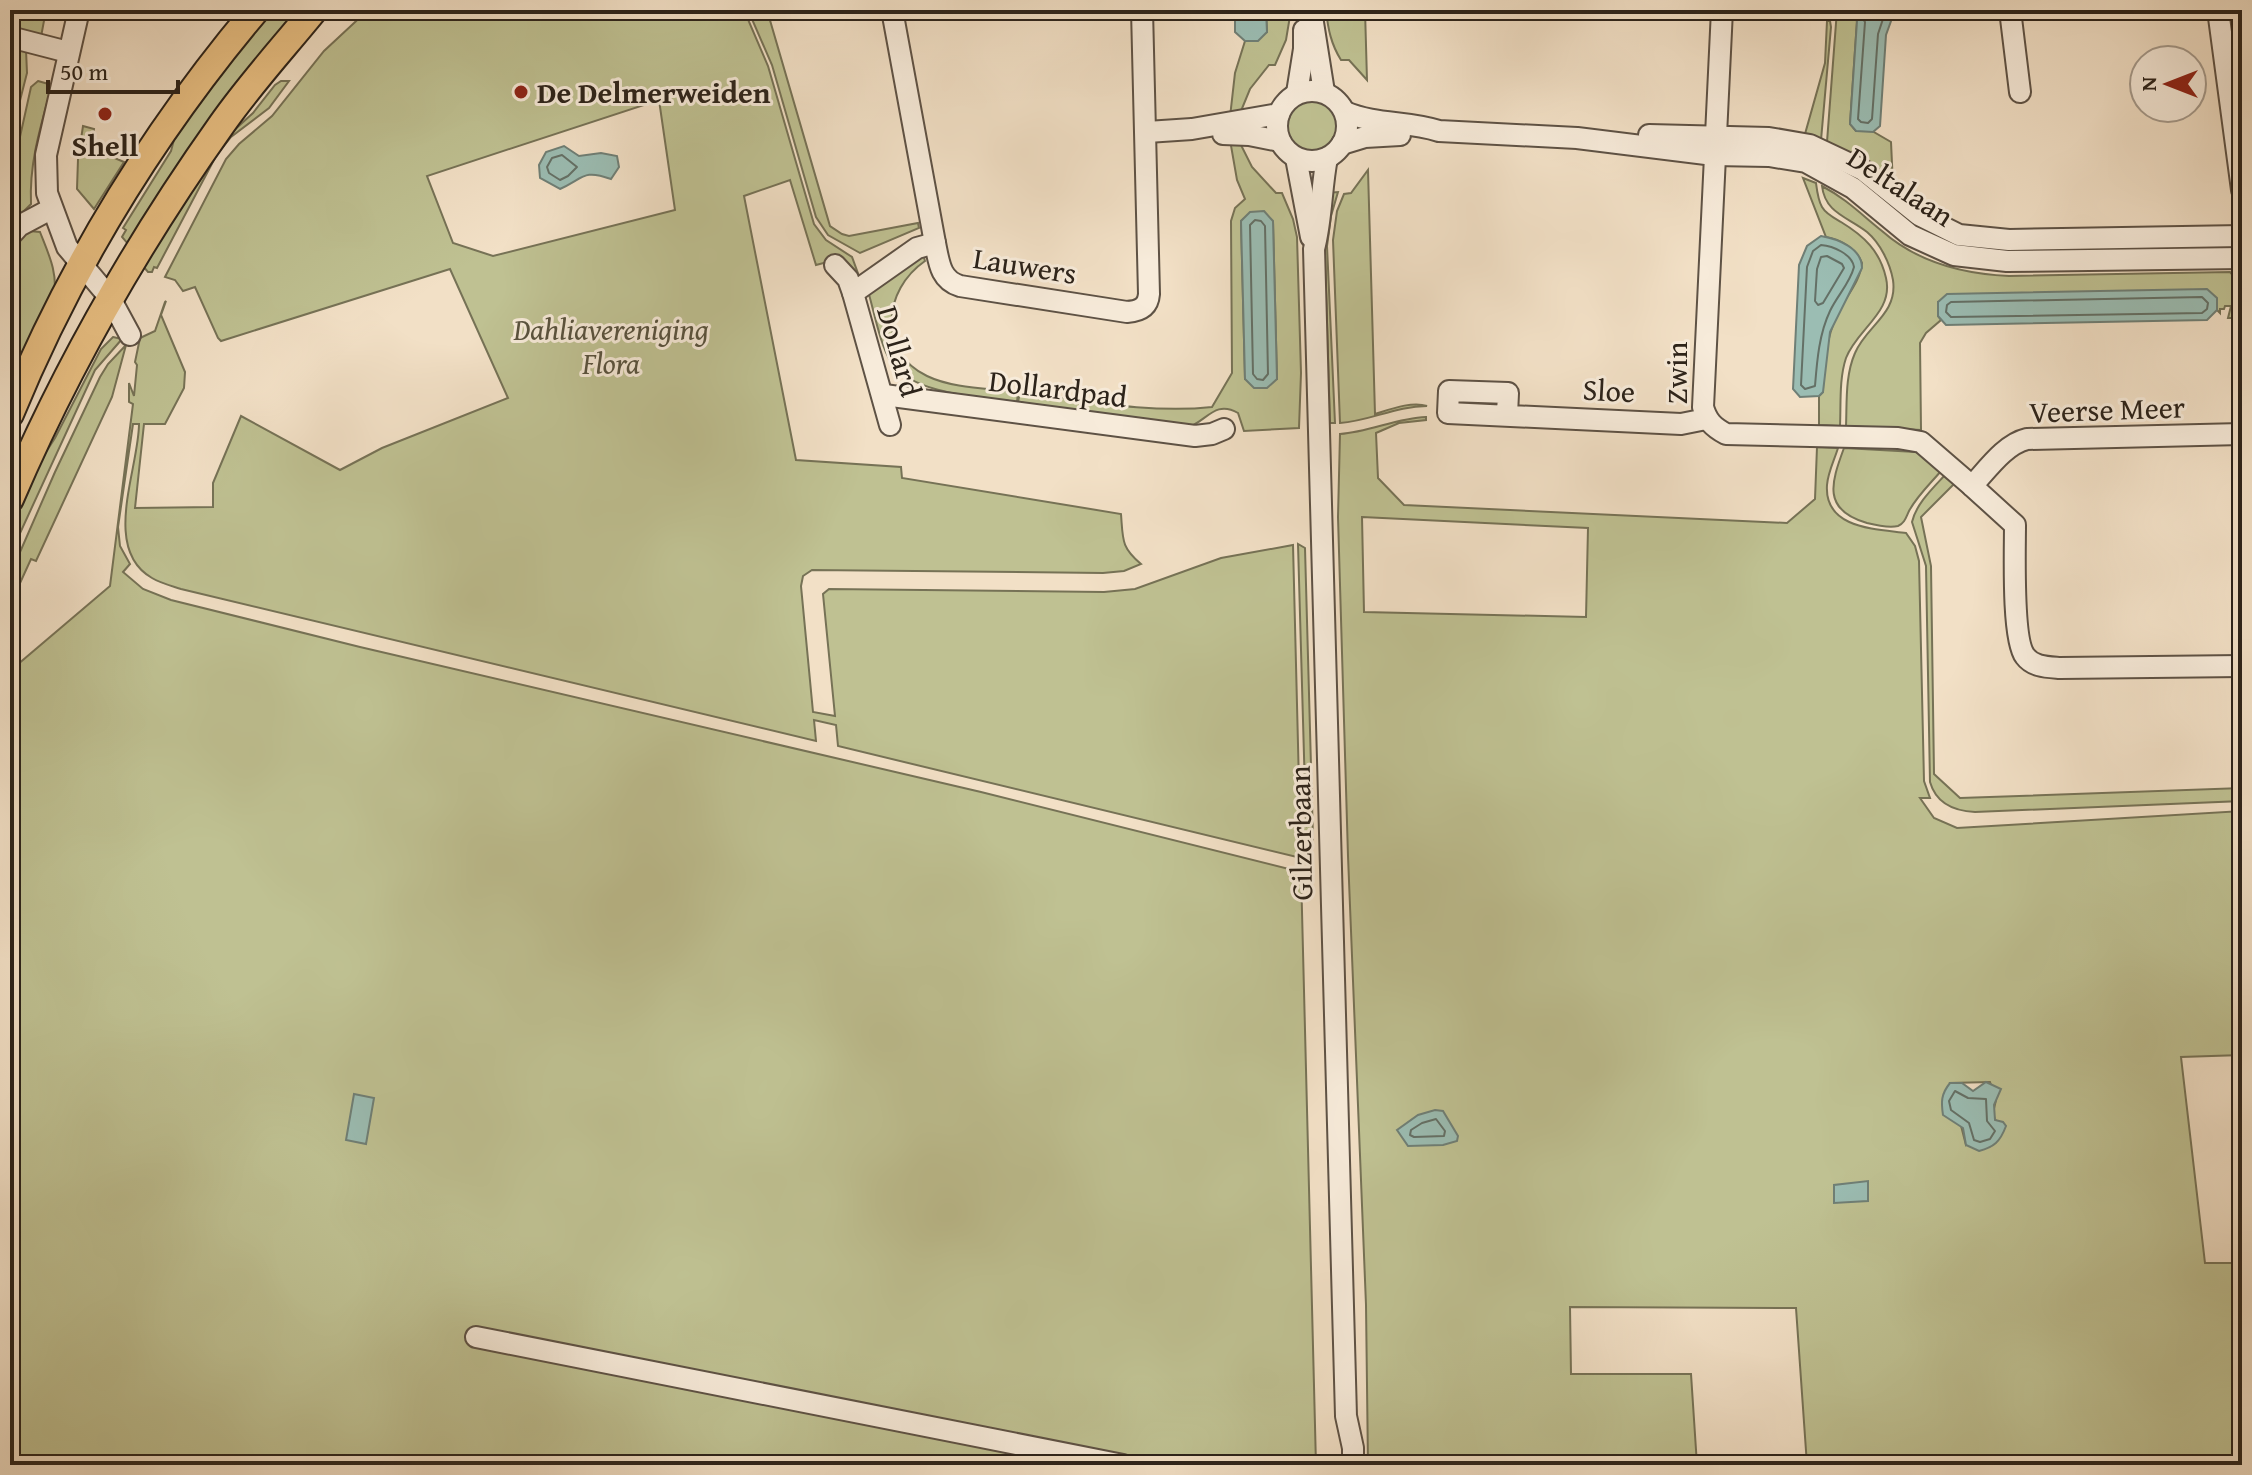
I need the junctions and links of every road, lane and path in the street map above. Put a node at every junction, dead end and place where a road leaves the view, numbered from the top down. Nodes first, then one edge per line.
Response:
1 (79, 10) edge
2 (256, 10) edge
3 (314, 10) edge
4 (892, 10) edge
5 (1142, 10) edge
6 (1304, 10) edge
7 (1311, 10) edge
8 (1722, 10) edge
9 (2010, 10) edge
10 (2218, 10) edge
11 (10, 37) edge
12 (68, 52) junction
13 (2235, 82) edge
14 (1324, 92) junction
15 (2020, 92) dead end
16 (1297, 93) junction
17 (1345, 112) junction
18 (1279, 114) junction
19 (1192, 129) junction
20 (1439, 131) junction
21 (1147, 132) junction
22 (1280, 141) junction
23 (1342, 144) junction
24 (1714, 145) junction
25 (1296, 158) junction
26 (1327, 158) junction
27 (2242, 190) edge
28 (51, 209) junction
29 (10, 236) edge
30 (2242, 236) edge
31 (935, 243) junction
32 (1314, 249) junction
33 (2242, 258) edge
34 (83, 264) junction
35 (835, 265) dead end
36 (853, 293) junction
37 (110, 298) junction
38 (130, 335) dead end
39 (884, 395) junction
40 (10, 414) edge
41 (1507, 415) dead end
42 (1706, 419) junction
43 (890, 425) dead end
44 (1224, 429) dead end
45 (2242, 434) edge
46 (1972, 486) junction
47 (10, 499) edge
48 (2242, 666) edge
49 (476, 1337) dead end
50 (1346, 1416) junction
51 (1123, 1465) edge
52 (1340, 1465) edge
53 (1353, 1465) edge

1 - 12 street
2 - 34 main road
3 - 37 main road
4 - 31 street, Lauwers
5 - 21 street
6 - 16 street
7 - 14 street
8 - 24 street, Zwin
9 - 15 street
10 - 13 street
11 - 12 street
12 - 28 street
13 - 27 street
14 - 16 street
14 - 17 street
16 - 18 street
17 - 20 street, Deltalaan
17 - 23 street
18 - 19 street
18 - 22 street
19 - 21 street
19 - 22 street
20 - 23 street, Deltalaan
20 - 24 street, Deltalaan
21 - 31 street, Lauwers
22 - 25 street
23 - 26 street
24 - 30 street, Deltalaan
24 - 33 street, Deltalaan
24 - 42 street, Zwin
25 - 26 street
25 - 32 street, Gilzerbaan
26 - 32 street, Gilzerbaan
28 - 29 street
28 - 34 street
31 - 36 street, Dollard
32 - 50 street, Gilzerbaan
34 - 37 street
34 - 40 main road
35 - 36 street, Dollard
36 - 39 street, Dollard
37 - 38 street
37 - 47 main road
39 - 43 street, Dollard
39 - 44 street, Dollardpad
41 - 42 street, Sloe
42 - 46 street, Zwin
45 - 46 street, Veerse Meer
46 - 48 street
49 - 51 street
50 - 52 street, Gilzerbaan
50 - 53 street, Gilzerbaan

